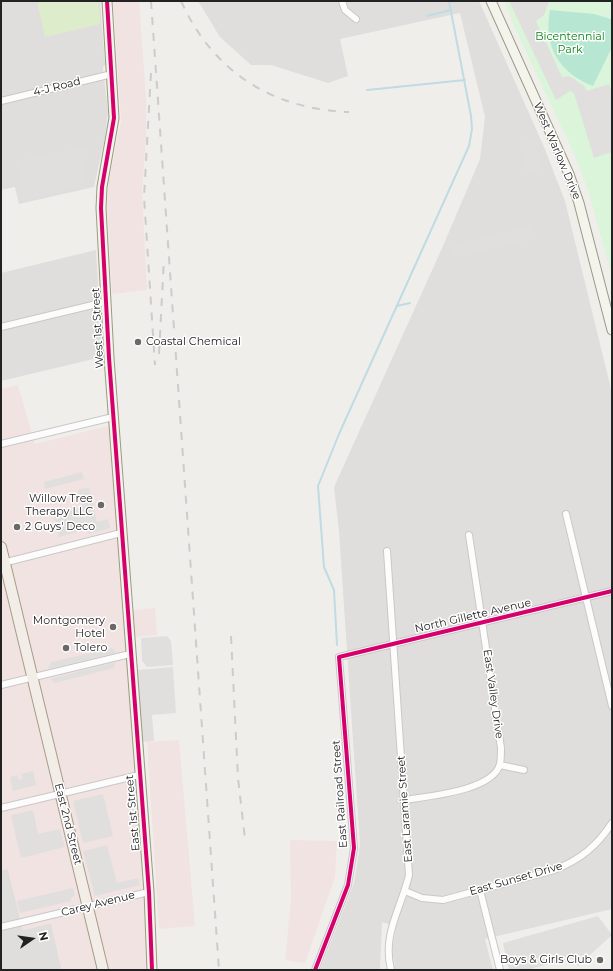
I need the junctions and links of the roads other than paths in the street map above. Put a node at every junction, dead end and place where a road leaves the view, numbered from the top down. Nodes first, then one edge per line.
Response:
1 (107, 1) edge
2 (342, 1) edge
3 (490, 1) edge
4 (356, 19) dead end
5 (112, 74) junction
6 (1, 101) edge
7 (105, 302) junction
8 (1, 327) edge
9 (612, 330) edge
10 (113, 417) junction
11 (1, 444) edge
12 (566, 514) dead end
13 (122, 533) junction
14 (469, 535) dead end
15 (1, 547) edge
16 (387, 551) dead end
17 (3, 563) edge
18 (612, 591) edge
19 (586, 598) junction
20 (483, 623) junction
21 (393, 644) junction
22 (130, 654) junction
23 (339, 658) joint
24 (33, 677) junction
25 (1, 685) edge
26 (612, 706) edge
27 (500, 765) junction
28 (524, 770) dead end
29 (139, 775) junction
30 (61, 794) junction
31 (404, 800) junction
32 (1, 808) edge
33 (611, 828) edge
34 (480, 890) junction
35 (405, 891) junction
36 (148, 892) junction
37 (88, 906) junction
38 (1, 927) edge
39 (103, 970) edge
40 (152, 970) edge
41 (315, 970) edge
42 (391, 970) edge
43 (500, 970) edge

1 - 5 street, West 1st Street
2 - 4 street
3 - 9 street, West Warlow Drive
5 - 6 street, 4-J Road
5 - 7 street, West 1st Street
7 - 8 street
7 - 10 street, West 1st Street
10 - 11 street
10 - 13 street, West 1st Street
12 - 19 street
13 - 17 street
13 - 22 street, West 1st Street
14 - 20 street, East Valley Drive
15 - 17 main road, East 2nd Street
16 - 21 street, East Laramie Street
17 - 24 main road, East 2nd Street
18 - 19 street, North Gillette Avenue
19 - 20 street, North Gillette Avenue
19 - 26 street
20 - 21 street, North Gillette Avenue
20 - 27 street, East Valley Drive
21 - 23 street, North Gillette Avenue
21 - 31 street, East Laramie Street
22 - 24 street
22 - 29 street, East 1st Street
23 - 41 street, East Railroad Street
24 - 25 street
24 - 30 main road, East 2nd Street
27 - 28 street
27 - 31 street
29 - 30 street
29 - 36 street, East 1st Street
30 - 32 street
30 - 37 main road, East 2nd Street
31 - 35 street, East Laramie Street
33 - 34 street, East Sunset Drive
34 - 35 street, East Sunset Drive
34 - 43 street
35 - 42 street, East Laramie Street
36 - 37 street, Carey Avenue
36 - 40 street, East 1st Street
37 - 38 street, Carey Avenue
37 - 39 main road, East 2nd Street

